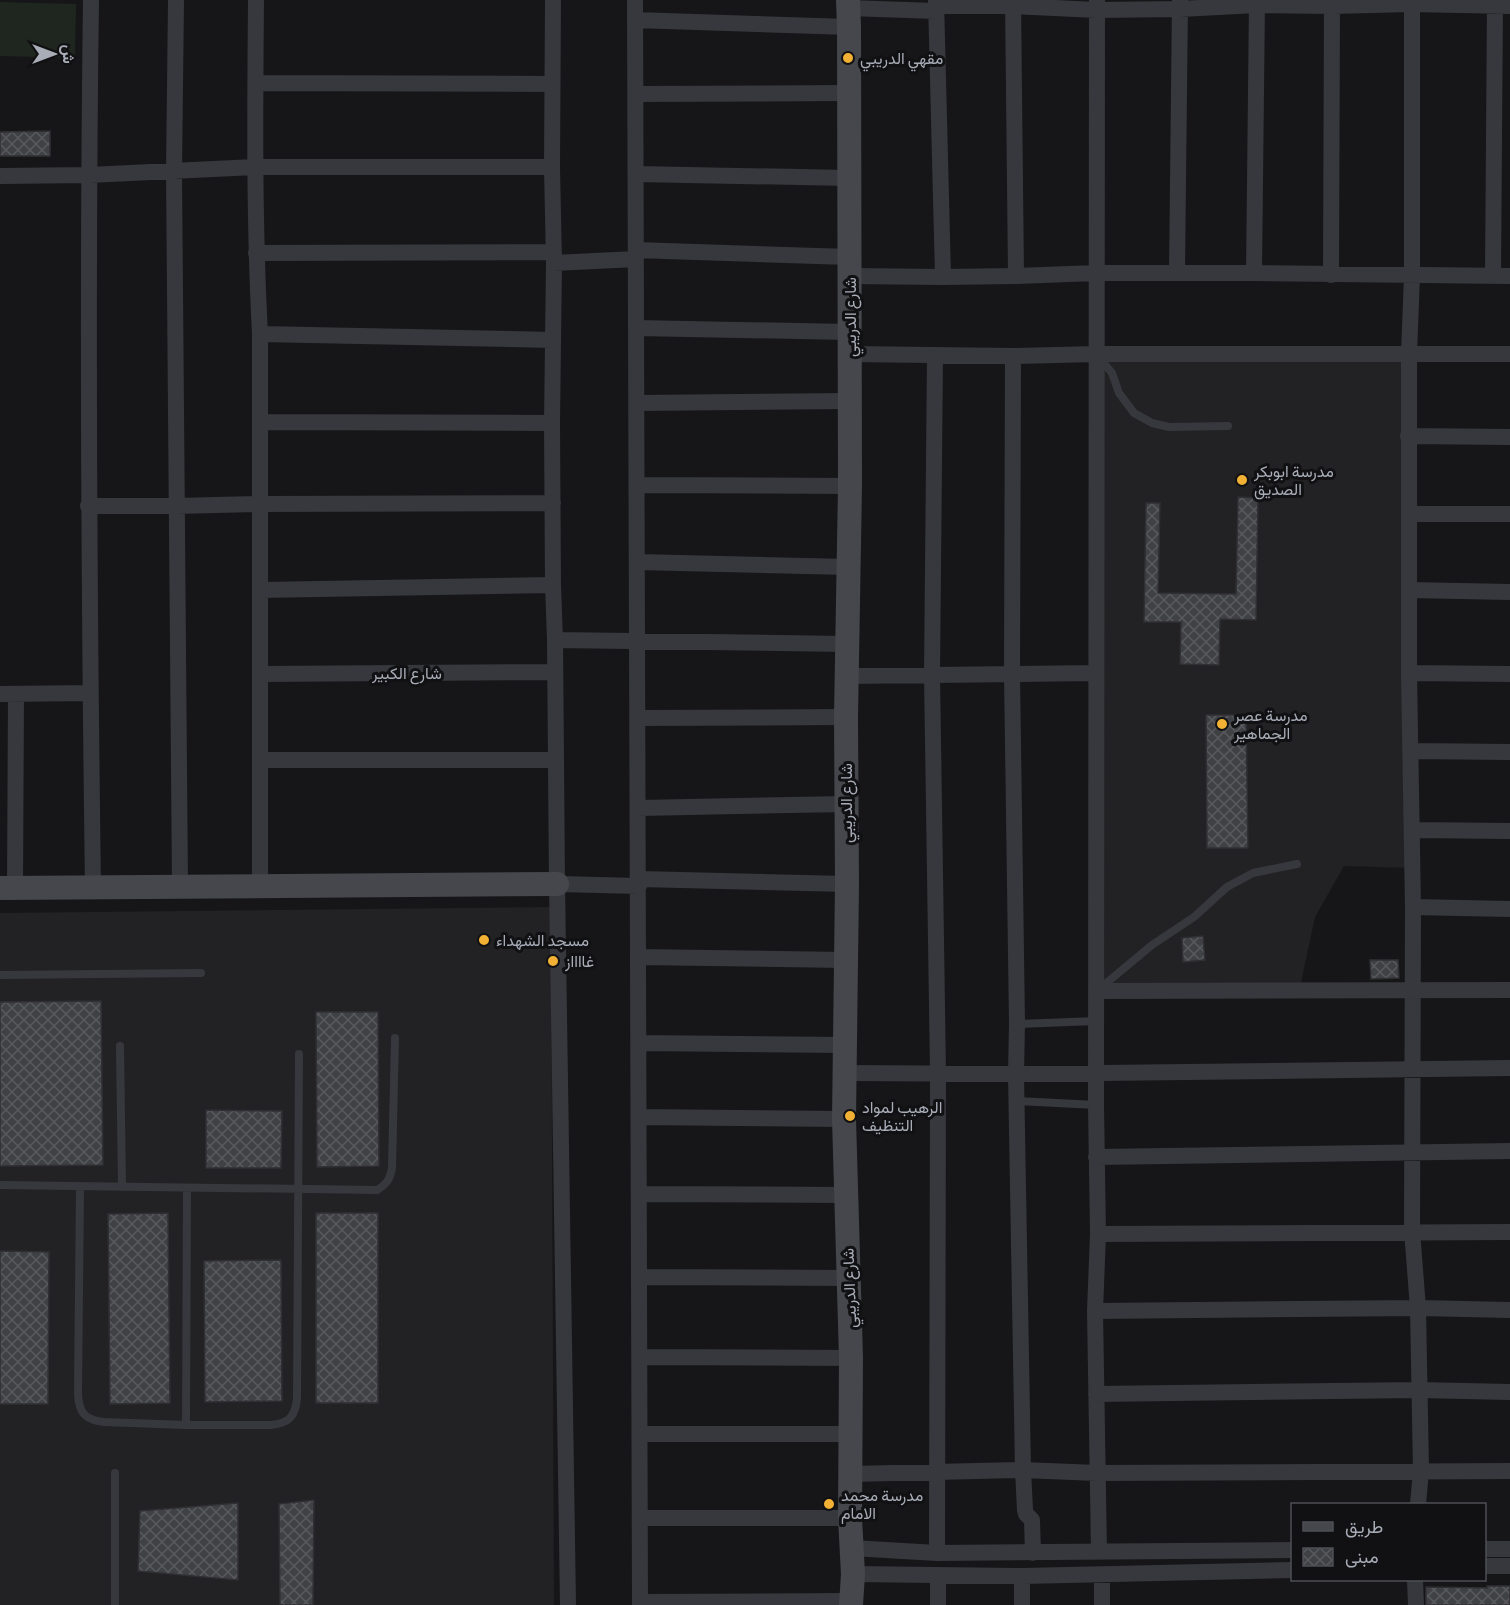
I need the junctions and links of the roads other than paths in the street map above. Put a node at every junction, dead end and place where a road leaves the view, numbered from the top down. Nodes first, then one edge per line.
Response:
1 (91, 0) edge
2 (176, 0) edge
3 (256, 0) edge
4 (635, 0) edge
5 (551, 1) edge
6 (1412, 2) edge
7 (1013, 3) edge
8 (1257, 3) edge
9 (1332, 3) edge
10 (1500, 4) edge
11 (1097, 5) edge
12 (1180, 5) edge
13 (936, 6) edge
14 (848, 12) edge
15 (635, 20) junction
16 (256, 83) junction
17 (552, 84) junction
18 (849, 93) junction
19 (636, 94) junction
20 (255, 167) junction
21 (552, 167) junction
22 (174, 172) junction
23 (636, 174) junction
24 (89, 175) junction
25 (0, 176) edge
26 (849, 178) junction
27 (256, 253) junction
28 (636, 254) junction
29 (554, 257) junction
30 (849, 266) junction
31 (1096, 273) junction
32 (1177, 273) junction
33 (1254, 273) junction
34 (1331, 275) junction
35 (1016, 276) junction
36 (1412, 276) junction
37 (1493, 276) junction
38 (1510, 276) edge
39 (942, 277) junction
40 (636, 328) junction
41 (260, 334) junction
42 (553, 340) junction
43 (850, 343) junction
44 (1096, 354) junction
45 (1409, 354) junction
46 (1510, 354) edge
47 (934, 355) junction
48 (1013, 356) junction
49 (850, 401) junction
50 (637, 403) junction
51 (260, 422) junction
52 (552, 423) junction
53 (1228, 426) dead end
54 (1408, 436) junction
55 (1510, 437) edge
56 (637, 485) junction
57 (850, 486) junction
58 (553, 503) junction
59 (260, 504) junction
60 (88, 506) junction
61 (176, 506) junction
62 (1409, 514) junction
63 (1510, 514) edge
64 (637, 562) junction
65 (849, 567) junction
66 (553, 585) junction
67 (260, 590) junction
68 (1409, 590) junction
69 (1510, 592) edge
70 (555, 640) junction
71 (637, 641) junction
72 (847, 644) junction
73 (555, 672) junction
74 (260, 674) junction
75 (1012, 674) junction
76 (1096, 674) junction
77 (1409, 674) junction
78 (1510, 674) edge
79 (932, 675) junction
80 (846, 676) junction
81 (90, 693) junction
82 (8, 694) edge
83 (846, 717) junction
84 (638, 718) junction
85 (1412, 751) junction
86 (1510, 752) edge
87 (260, 760) junction
88 (555, 760) junction
89 (846, 804) junction
90 (638, 808) junction
91 (1412, 830) junction
92 (1510, 831) edge
93 (1297, 864) dead end
94 (639, 883) junction
95 (557, 885) junction
96 (847, 885) junction
97 (260, 886) junction
98 (180, 887) junction
99 (8, 888) edge
100 (93, 888) junction
101 (1413, 907) junction
102 (1510, 909) edge
103 (639, 957) junction
104 (846, 960) junction
105 (201, 973) dead end
106 (0, 975) edge
107 (1510, 990) edge
108 (1097, 991) junction
109 (1413, 991) junction
110 (1097, 1021) junction
111 (1017, 1024) junction
112 (395, 1038) dead end
113 (639, 1043) junction
114 (846, 1045) junction
115 (120, 1046) dead end
116 (299, 1054) dead end
117 (1510, 1068) edge
118 (1412, 1070) junction
119 (1096, 1072) junction
120 (845, 1073) junction
121 (938, 1073) junction
122 (1016, 1074) junction
123 (1017, 1101) junction
124 (1096, 1105) junction
125 (639, 1117) junction
126 (844, 1119) junction
127 (1510, 1151) edge
128 (1412, 1152) junction
129 (1096, 1157) junction
130 (0, 1185) edge
131 (80, 1187) junction
132 (122, 1187) junction
133 (187, 1188) junction
134 (299, 1189) junction
135 (639, 1194) junction
136 (847, 1195) junction
137 (1412, 1232) junction
138 (1510, 1232) edge
139 (1098, 1234) junction
140 (639, 1277) junction
141 (849, 1278) junction
142 (1418, 1308) junction
143 (1510, 1310) edge
144 (1095, 1311) junction
145 (640, 1357) junction
146 (851, 1358) junction
147 (1419, 1390) junction
148 (1510, 1392) edge
149 (1096, 1394) junction
150 (186, 1425) junction
151 (640, 1434) junction
152 (851, 1434) junction
153 (1023, 1470) junction
154 (1420, 1471) junction
155 (1510, 1471) edge
156 (938, 1472) junction
157 (115, 1473) dead end
158 (1097, 1473) junction
159 (851, 1474) junction
160 (1419, 1503) edge
161 (641, 1518) junction
162 (850, 1518) junction
163 (852, 1548) junction
164 (1486, 1549) edge
165 (1510, 1549) edge
166 (1291, 1550) edge
167 (1099, 1552) junction
168 (937, 1553) junction
169 (1032, 1553) junction
170 (1486, 1566) edge
171 (1510, 1566) edge
172 (1291, 1570) edge
173 (853, 1575) junction
174 (1102, 1575) junction
175 (938, 1576) junction
176 (1022, 1576) junction
177 (1415, 1581) edge
178 (640, 1603) edge
179 (851, 1603) edge
180 (115, 1605) edge
181 (568, 1605) edge
182 (938, 1605) edge
183 (1022, 1605) edge
184 (1102, 1605) edge
185 (1416, 1605) edge

1 - 24 street
2 - 22 street
3 - 16 street
4 - 15 street
5 - 17 street
6 - 9 street
6 - 10 street
6 - 36 street
7 - 11 street
7 - 13 street
7 - 35 street
8 - 9 street
8 - 12 street
8 - 33 street
9 - 34 street
10 - 37 street
11 - 12 street
11 - 31 street
12 - 32 street
13 - 14 street
13 - 39 street
14 - 15 street
14 - 18 street, شارع الدريبي
15 - 19 street
16 - 17 street
16 - 20 street
17 - 21 street
18 - 19 street
18 - 26 street, شارع الدريبي
19 - 23 street
20 - 21 street
20 - 22 street
20 - 27 street
21 - 29 street
22 - 24 street
22 - 61 street
23 - 26 street
23 - 28 street
24 - 25 street
24 - 60 street
26 - 30 street, شارع الدريبي
27 - 29 street
27 - 41 street
28 - 29 street
28 - 30 street
28 - 40 street
29 - 42 street
30 - 39 street
30 - 43 street, شارع الدريبي
31 - 32 street
31 - 35 street
31 - 44 street
32 - 33 street
33 - 34 street
34 - 36 street
35 - 39 street
36 - 37 street
36 - 45 street
37 - 38 street
40 - 43 street
40 - 50 street
41 - 42 street
41 - 51 street
42 - 52 street
43 - 47 street
43 - 49 street, شارع الدريبي
44 - 45 street
44 - 48 street
44 - 53 lane
44 - 76 street
45 - 46 street
45 - 54 street
47 - 48 street
47 - 79 street
48 - 75 street
49 - 50 street
49 - 57 street, شارع الدريبي
50 - 56 street
51 - 52 street
51 - 59 street
52 - 58 street
54 - 55 street
54 - 62 street
56 - 57 street
56 - 64 street
57 - 65 street, شارع الدريبي
58 - 59 street
58 - 66 street
59 - 61 street
59 - 67 street
60 - 61 street
60 - 81 street
61 - 98 street
62 - 63 street
62 - 68 street
64 - 65 street
64 - 71 street
65 - 72 street, شارع الدريبي
66 - 67 street
66 - 70 street
67 - 74 street
68 - 69 street
68 - 77 street
70 - 71 street
70 - 73 street
71 - 72 street
71 - 84 street
72 - 80 street, شارع الدريبي
73 - 74 street, شارع الكبير
73 - 88 street
74 - 87 street
75 - 76 street
75 - 79 street
75 - 111 street
76 - 108 street
77 - 78 street
77 - 85 street
79 - 80 street
79 - 121 street
80 - 83 street, شارع الدريبي
81 - 82 street
81 - 100 street
82 - 99 street
83 - 84 street
83 - 89 street, شارع الدريبي
84 - 90 street
85 - 86 street
85 - 91 street
87 - 88 street
87 - 97 street
88 - 95 street
89 - 90 street
89 - 96 street, شارع الدريبي
90 - 94 street
91 - 92 street
91 - 101 street
93 - 108 lane
94 - 95 street
94 - 96 street
94 - 103 street
95 - 97 street
95 - 181 street
96 - 104 street, شارع الدريبي
97 - 98 street
98 - 100 street
99 - 100 street
101 - 102 street
101 - 109 street
103 - 104 street
103 - 113 street
104 - 114 street, شارع الدريبي
105 - 106 lane
107 - 109 street
108 - 109 street
108 - 110 street
109 - 118 street
110 - 111 lane
110 - 119 street
111 - 122 street
112 - 134 lane
113 - 114 street
113 - 125 street
114 - 120 street, شارع الدريبي
115 - 132 lane
116 - 134 lane
117 - 118 street
118 - 119 street
118 - 128 street
119 - 122 street
119 - 124 street
120 - 121 street
120 - 126 street, شارع الدريبي
121 - 122 street
121 - 156 street
122 - 123 street
123 - 124 lane
123 - 153 street
124 - 129 street
125 - 126 street
125 - 135 street
126 - 136 street, شارع الدريبي
127 - 128 street
128 - 129 street
128 - 137 street
129 - 139 street
130 - 131 lane
131 - 132 lane
131 - 150 lane
132 - 133 lane
133 - 134 lane
133 - 150 lane
134 - 150 lane
135 - 136 street
135 - 140 street
136 - 141 street, شارع الدريبي
137 - 138 street
137 - 139 street
137 - 142 street
139 - 144 street
140 - 141 street
140 - 145 street
141 - 146 street, شارع الدريبي
142 - 143 street
142 - 144 street
142 - 147 street
144 - 149 street
145 - 146 street
145 - 151 street
146 - 152 street, شارع الدريبي
147 - 148 street
147 - 149 street
147 - 154 street
149 - 158 street
151 - 152 street
151 - 161 street
152 - 159 street, شارع الدريبي
153 - 156 street
153 - 158 street
153 - 169 street
154 - 155 street
154 - 158 street
154 - 160 street
156 - 159 street
156 - 168 street
157 - 180 lane
158 - 167 street
159 - 162 street, شارع الدريبي
161 - 162 street
161 - 178 street
162 - 163 street, شارع الدريبي
163 - 168 street
163 - 173 street, شارع الدريبي
164 - 165 street
166 - 167 street
167 - 169 street
168 - 169 street
170 - 171 street
172 - 174 street
173 - 175 street
173 - 179 street, شارع الدريبي
174 - 176 street
174 - 184 street
175 - 176 street
175 - 182 street
176 - 183 street
177 - 185 street
178 - 179 street

